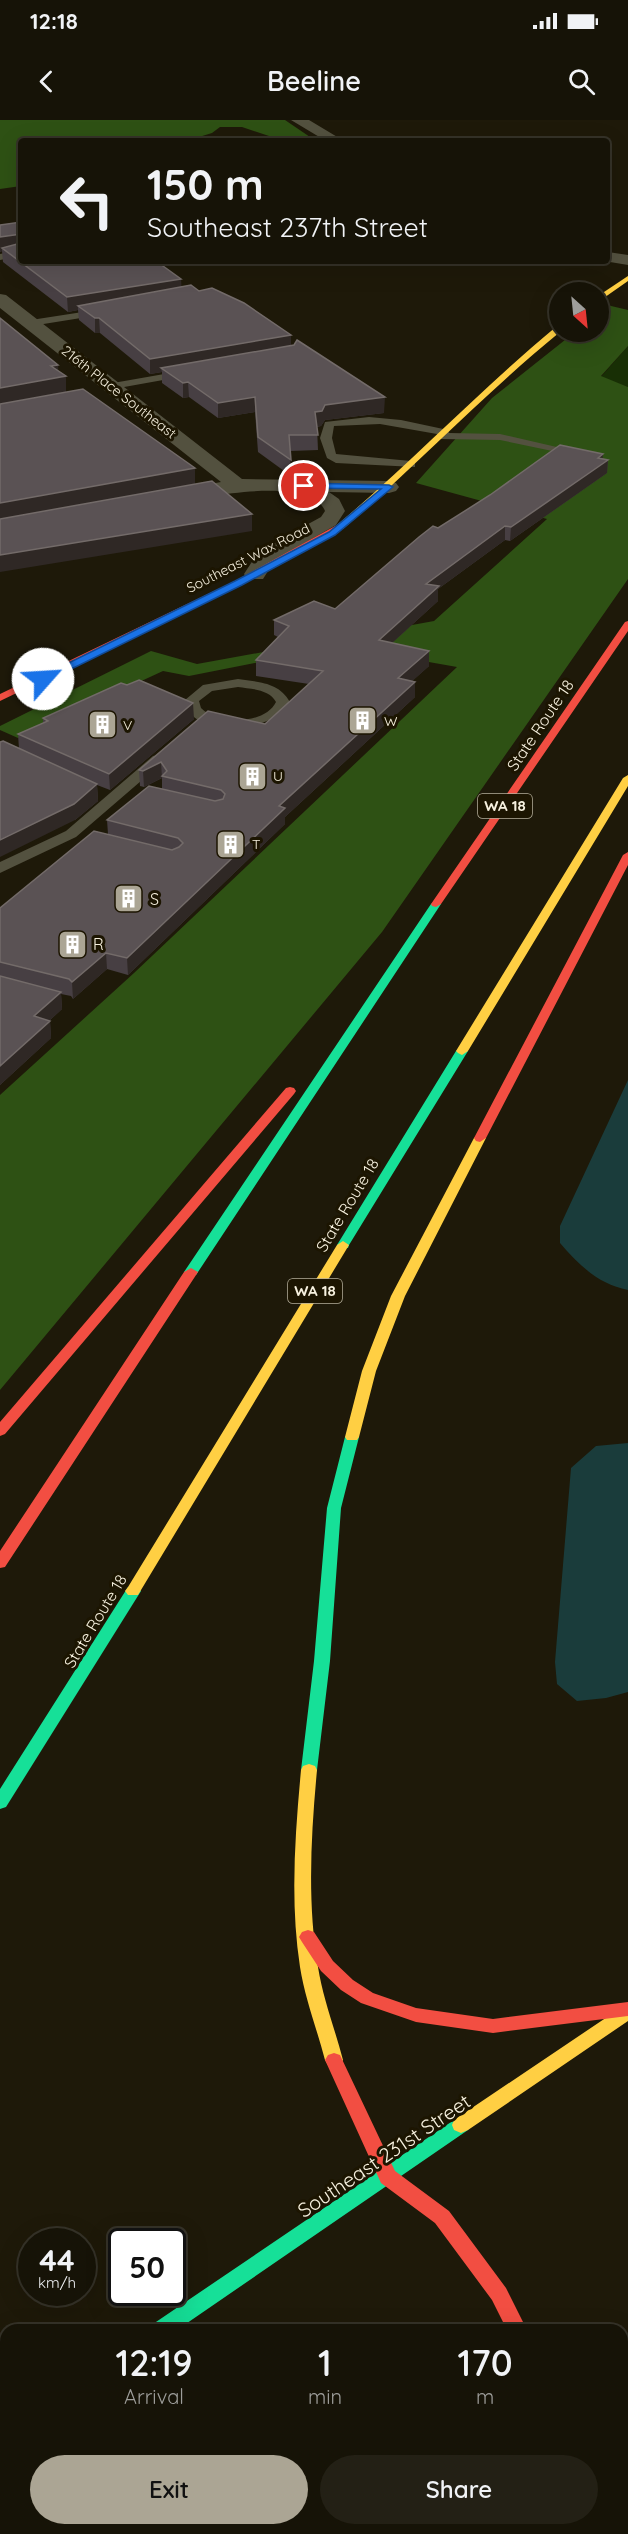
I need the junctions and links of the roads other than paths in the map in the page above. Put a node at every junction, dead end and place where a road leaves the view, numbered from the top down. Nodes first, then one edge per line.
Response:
1 (298, 120) edge
2 (331, 138) edge
3 (18, 254) edge
4 (0, 257) edge
5 (610, 257) edge
6 (628, 260) edge
7 (628, 279) edge
8 (609, 292) edge
9 (0, 299) edge
10 (114, 310) edge
11 (16, 316) edge
12 (549, 337) edge
13 (201, 370) edge
14 (115, 388) junction
15 (94, 394) edge
16 (443, 434) junction
17 (596, 457) edge
18 (411, 465) junction
19 (237, 485) junction
20 (304, 486) junction
21 (389, 487) junction
22 (158, 499) edge
23 (255, 574) junction
24 (628, 624) edge
25 (0, 698) edge
26 (206, 719) junction
27 (190, 733) edge
28 (173, 747) edge
29 (628, 778) edge
30 (92, 790) edge
31 (144, 794) edge
32 (118, 795) junction
33 (71, 834) junction
34 (93, 839) edge
35 (628, 855) edge
36 (1, 867) edge
37 (379, 987) junction
38 (0, 1431) edge
39 (0, 1563) edge
40 (0, 1803) edge
41 (305, 1932) junction
42 (628, 2011) edge
43 (596, 2052) dead end
44 (521, 2086) junction
45 (388, 2177) junction
46 (169, 2324) edge
47 (514, 2324) edge

1 - 2 street
3 - 4 lane
5 - 6 street
7 - 8 main road
9 - 11 street, 216th Place Southeast
10 - 11 lane
11 - 14 street, 216th Place Southeast
12 - 16 main road, Southeast Wax Road
13 - 14 lane
14 - 15 street
14 - 19 street, 216th Place Southeast
16 - 17 lane
16 - 18 main road, Southeast Wax Road
16 - 18 lane
18 - 21 main road, Southeast Wax Road
19 - 20 street
19 - 22 street
20 - 21 street
20 - 23 street
21 - 23 main road, Southeast Wax Road
23 - 25 main road, Southeast Wax Road
24 - 37 main road, State Route 18 / WA 18
26 - 26 lane
26 - 27 lane
28 - 32 lane
29 - 40 main road, State Route 18 / WA 18
30 - 32 lane
31 - 32 lane
32 - 33 lane
33 - 34 lane
33 - 36 lane
35 - 41 main road
37 - 38 main road
37 - 39 main road, State Route 18 / WA 18
41 - 42 main road
41 - 45 main road
42 - 44 main road, Southeast 231st Street
43 - 44 main road
44 - 45 main road, Southeast 231st Street
45 - 46 main road, Southeast 231st Street
45 - 47 main road

